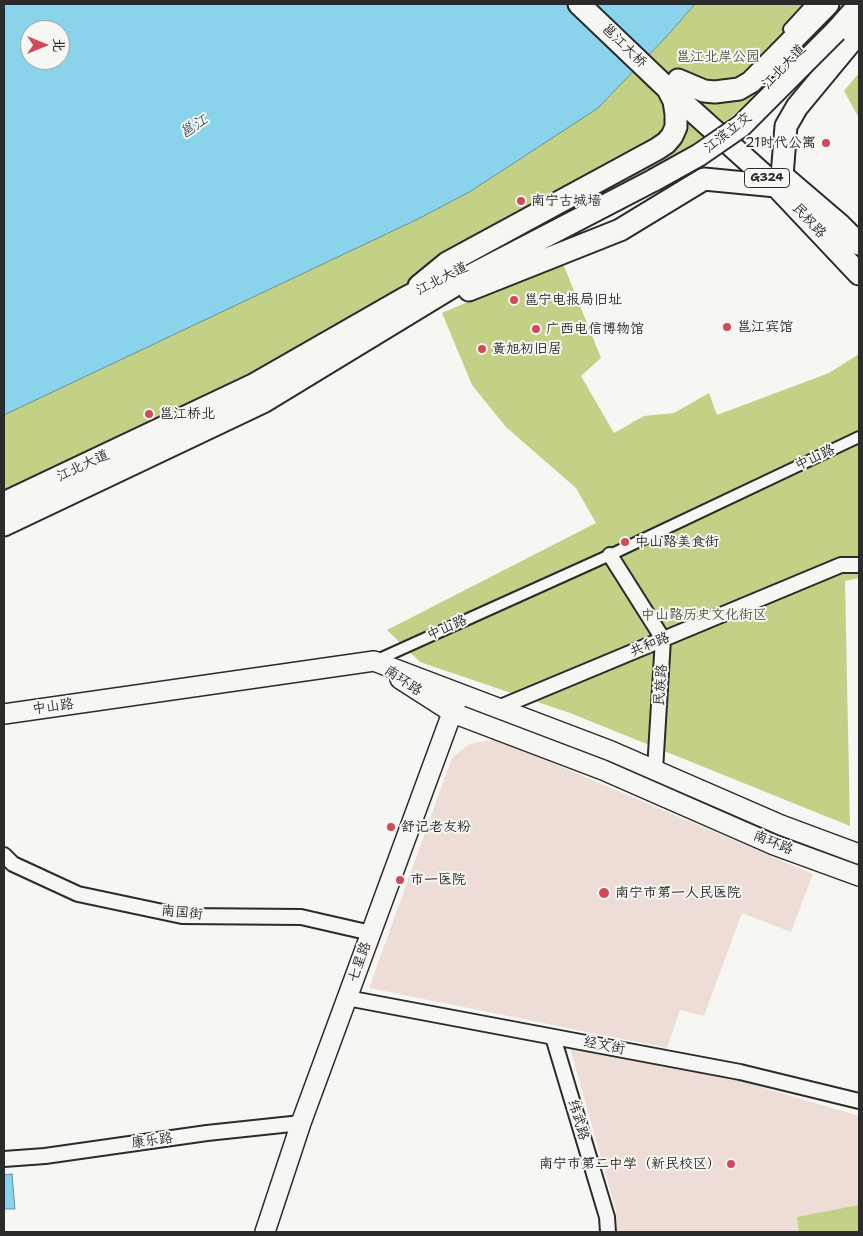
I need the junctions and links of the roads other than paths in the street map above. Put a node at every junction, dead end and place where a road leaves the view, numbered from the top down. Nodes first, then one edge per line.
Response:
1 (580, 4) edge
2 (599, 4) edge
3 (812, 4) edge
4 (844, 4) edge
5 (859, 5) edge
6 (830, 20) edge
7 (859, 32) edge
8 (785, 34) dead end
9 (673, 84) junction
10 (654, 180) joint
11 (779, 181) junction
12 (859, 244) edge
13 (473, 269) junction
14 (859, 274) edge
15 (410, 304) junction
16 (859, 437) edge
17 (4, 503) edge
18 (4, 525) edge
19 (610, 555) junction
20 (859, 565) edge
21 (663, 639) junction
22 (374, 661) junction
23 (460, 694) junction
24 (498, 708) junction
25 (452, 713) junction
26 (4, 714) edge
27 (655, 770) junction
28 (859, 854) edge
29 (4, 855) edge
30 (859, 876) edge
31 (371, 933) junction
32 (347, 998) junction
33 (554, 1037) junction
34 (859, 1101) edge
35 (301, 1123) junction
36 (4, 1159) edge
37 (265, 1232) edge
38 (608, 1232) edge

1 - 9 main road, 邕江大桥 / G324
2 - 9 main road, 邕江大桥 / G324
3 - 8 street
4 - 6 main road, 江北大道
5 - 6 main road, 江北大道
6 - 9 main road
6 - 10 main road, 江滨立交, bridge
6 - 13 main road, 江北大道
7 - 11 main road
9 - 11 main road, 民权路 / G324
9 - 15 main road
10 - 13 main road, 江北大道
11 - 12 main road, 民权路 / G324
11 - 14 main road, 民权路 / G324
11 - 15 main road
13 - 15 main road, 江北大道
15 - 17 main road, 江北大道
15 - 18 main road, 江北大道
16 - 19 street, 中山路
19 - 21 street
19 - 22 street, 中山路
20 - 21 street, 共和路
21 - 24 street, 共和路
21 - 27 street, 民族路
22 - 23 main road, 南环路
22 - 25 main road, 南环路
22 - 26 main road, 中山路
23 - 24 main road, 南环路
23 - 25 main road, 七星路
24 - 27 main road, 南环路
25 - 30 main road, 南环路
25 - 31 main road, 七星路
27 - 28 main road, 南环路
29 - 31 street, 南国街
31 - 32 main road, 七星路
32 - 33 street, 经文街
32 - 35 main road, 七星路
33 - 34 street, 经文街
33 - 38 street, 纬武路
35 - 36 street, 康乐路
35 - 37 main road, 七星路

